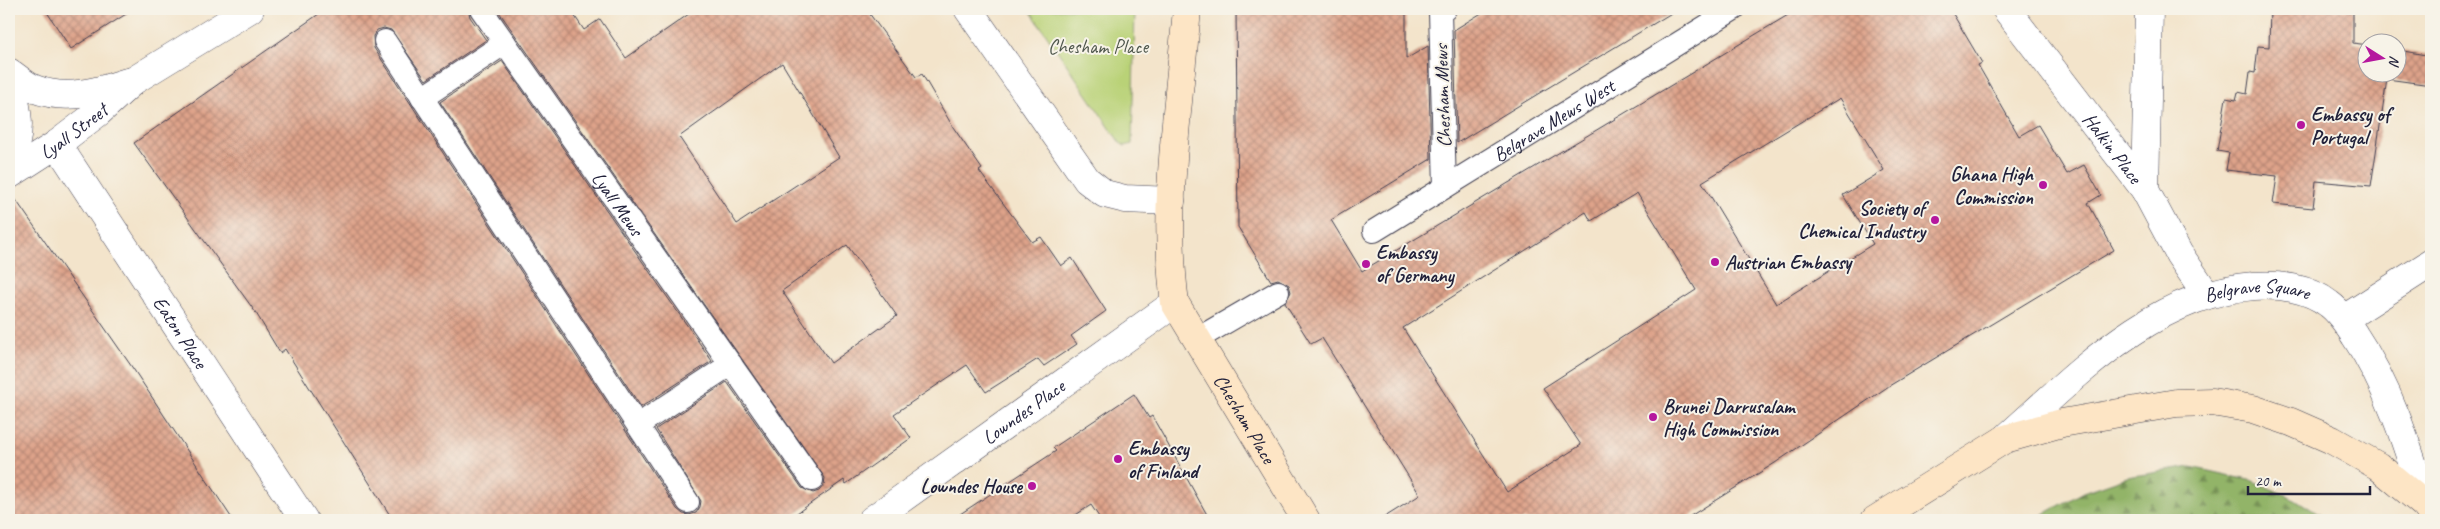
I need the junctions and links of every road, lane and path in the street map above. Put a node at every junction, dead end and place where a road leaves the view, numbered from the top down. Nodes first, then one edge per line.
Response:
1 (250, 9) edge
2 (481, 9) edge
3 (968, 9) edge
4 (1187, 9) edge
5 (1445, 9) edge
6 (1734, 9) edge
7 (2006, 9) edge
8 (2149, 9) edge
9 (385, 41) dead end
10 (505, 43) junction
11 (9, 72) edge
12 (133, 80) junction
13 (422, 98) junction
14 (56, 144) junction
15 (9, 162) edge
16 (9, 175) edge
17 (1445, 187) junction
18 (2145, 190) junction
19 (1171, 201) junction
20 (1374, 231) dead end
21 (2431, 263) edge
22 (1278, 292) dead end
23 (2207, 294) junction
24 (1175, 303) junction
25 (2344, 318) junction
26 (1196, 339) junction
27 (731, 364) junction
28 (638, 425) junction
29 (2005, 439) junction
30 (812, 480) dead end
31 (688, 502) dead end
32 (2429, 510) edge
33 (885, 517) edge
34 (304, 520) edge
35 (1306, 520) edge
36 (1875, 520) edge

1 - 12 street, Lyall Street
2 - 10 lane, Lyall Mews
3 - 19 street
4 - 19 main road, Chesham Place
5 - 17 lane, Chesham Mews
6 - 17 lane, Belgrave Mews West
7 - 18 street, Halkin Place
8 - 18 street
9 - 13 lane
10 - 13 lane
10 - 27 lane, Lyall Mews
11 - 12 street, Lyall Street
11 - 15 street
12 - 14 street, Lyall Street
13 - 28 lane
14 - 16 street, Lyall Street
14 - 34 street, Eaton Place
17 - 20 lane, Belgrave Mews West
18 - 23 street, Halkin Place
19 - 24 main road, Chesham Place
21 - 25 street
22 - 26 lane
23 - 25 street, Belgrave Square
23 - 29 street, Belgrave Square
24 - 26 main road, Chesham Place
24 - 33 street, Lowndes Place
25 - 32 street, Belgrave Square
26 - 35 main road, Chesham Place
27 - 28 lane
27 - 30 lane, Lyall Mews
28 - 31 lane
29 - 32 main road, Belgrave Square
29 - 36 main road, Belgrave Square

